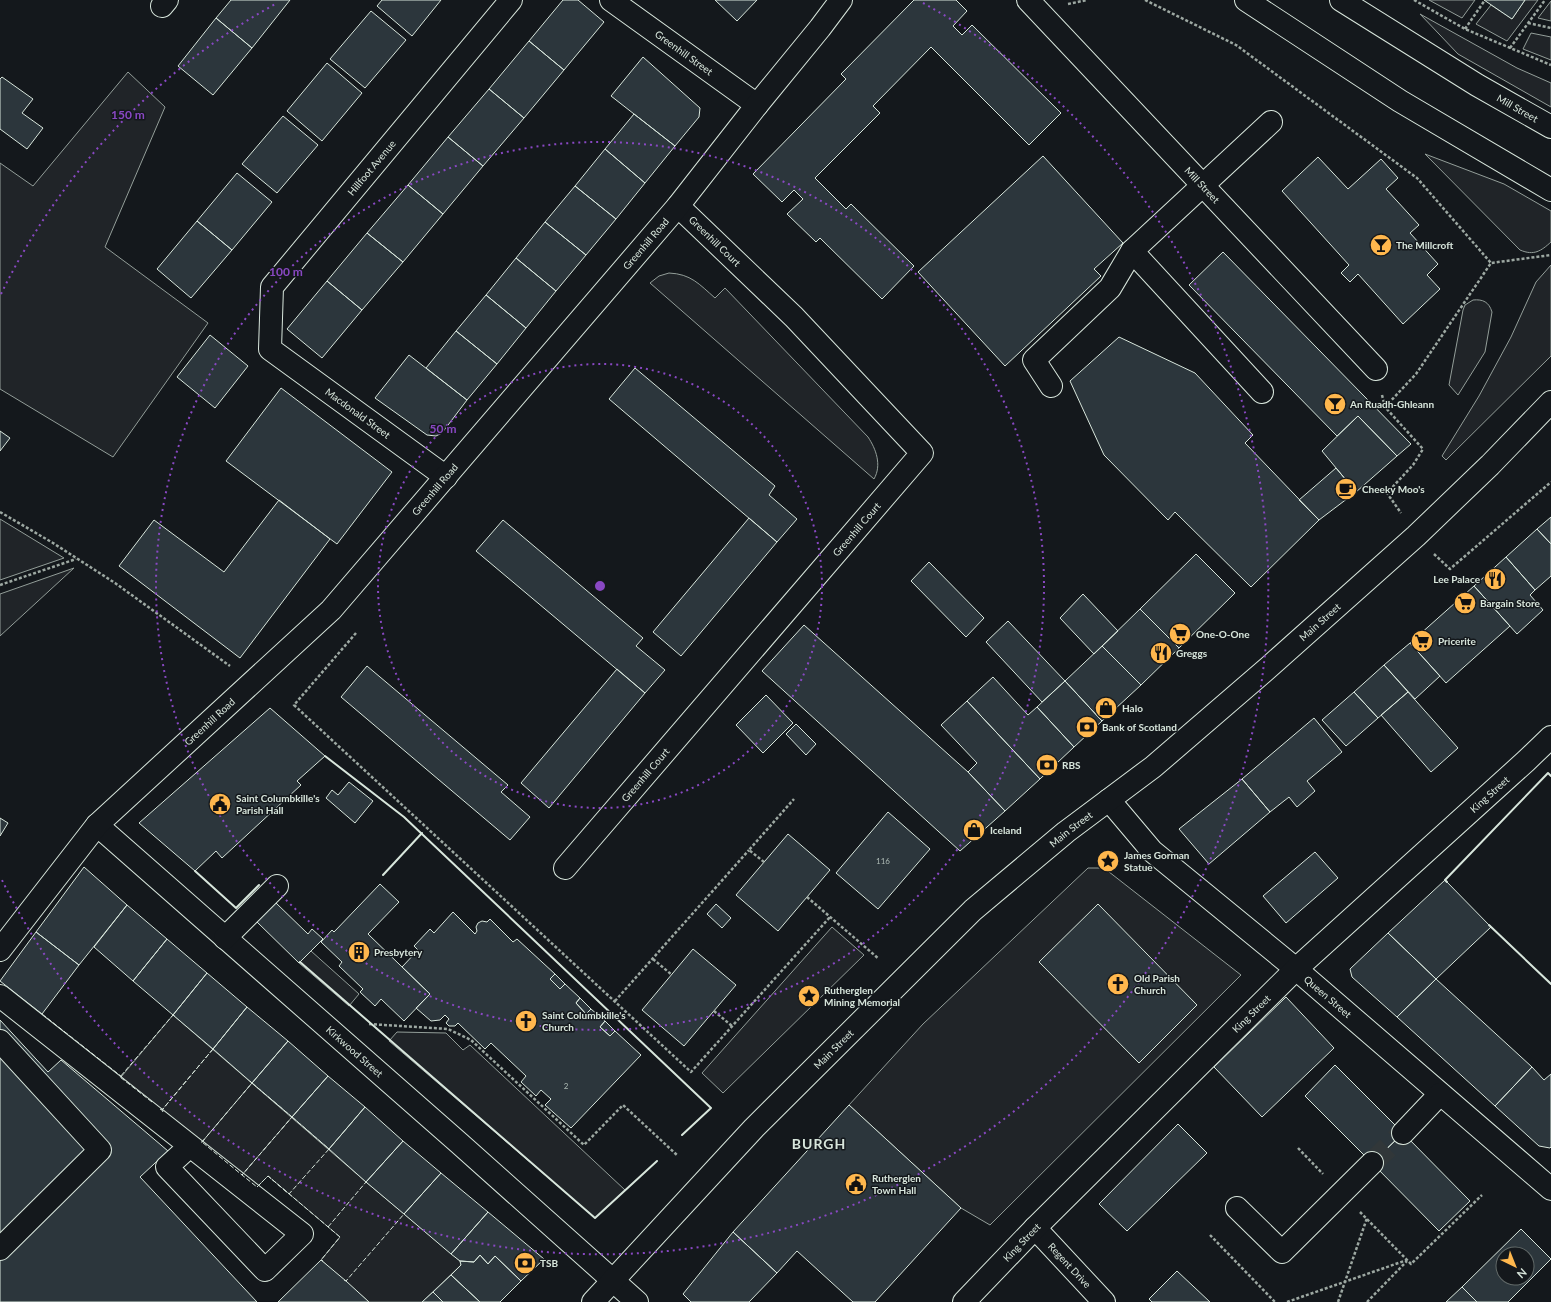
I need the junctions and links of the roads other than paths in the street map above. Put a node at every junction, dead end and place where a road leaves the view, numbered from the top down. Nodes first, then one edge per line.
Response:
1 (511, 0) edge
2 (610, 0) edge
3 (840, 0) edge
4 (1028, 0) edge
5 (1246, 0) edge
6 (1341, 0) edge
7 (757, 105) junction
8 (1271, 122) dead end
9 (1551, 127) edge
10 (1203, 185) junction
11 (1551, 190) edge
12 (678, 206) junction
13 (1132, 251) junction
14 (270, 350) joint
15 (1376, 369) dead end
16 (1051, 386) dead end
17 (1262, 392) dead end
18 (1551, 402) edge
19 (446, 477) junction
20 (1551, 737) edge
21 (1109, 800) junction
22 (97, 825) junction
23 (565, 868) dead end
24 (277, 886) dead end
25 (225, 938) junction
26 (0, 950) edge
27 (1296, 969) junction
28 (0, 996) edge
29 (0, 1041) edge
30 (1440, 1094) junction
31 (1402, 1133) tunnel mouth
32 (190, 1146) junction
33 (1372, 1163) tunnel mouth
34 (1551, 1189) edge
35 (1237, 1208) dead end
36 (1035, 1228) junction
37 (0, 1249) edge
38 (612, 1280) junction
39 (588, 1302) edge
40 (593, 1302) edge
41 (637, 1302) edge
42 (964, 1302) edge
43 (1104, 1302) edge

1 - 14 street, Hillfoot Avenue
2 - 7 street, Greenhill Street
3 - 7 street, Greenhill Road
4 - 10 street, Mill Street
5 - 11 street
6 - 9 street, Mill Street
7 - 12 street, Greenhill Road
8 - 10 street
10 - 13 street
10 - 15 street, Mill Street
12 - 19 street, Greenhill Road
12 - 23 street, Greenhill Court
13 - 16 street
13 - 17 street
14 - 19 street, Macdonald Street
18 - 21 street, Main Street
19 - 22 street, Greenhill Road
20 - 27 street, King Street
21 - 27 street, Queen Street
21 - 38 street, Main Street
22 - 25 street, Kirkwood Street
22 - 26 street, Greenhill Road
24 - 25 street
25 - 38 street, Kirkwood Street
27 - 30 street, Queen Street
27 - 36 street, King Street
28 - 32 street
29 - 37 street
30 - 31 street
30 - 34 street, Queen Street
32 - 32 street
33 - 35 street
36 - 42 street, King Street
36 - 43 street, Regent Drive
38 - 39 street, Main Street
38 - 40 street, Main Street
38 - 41 street

